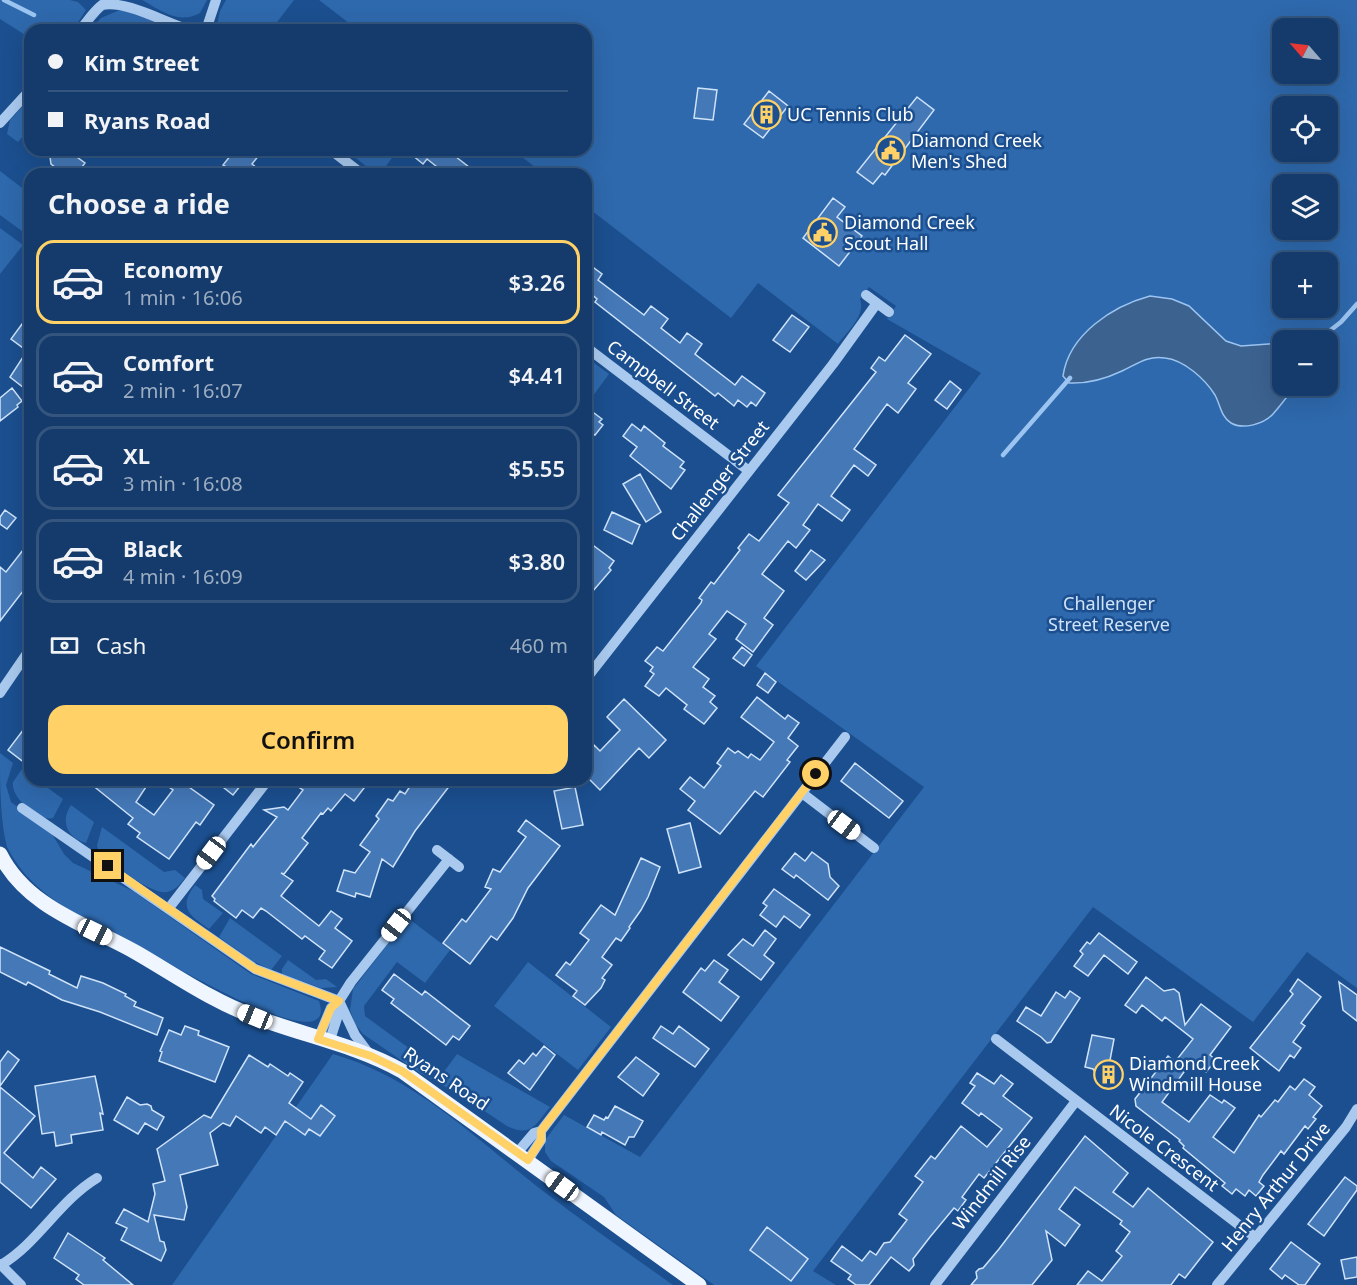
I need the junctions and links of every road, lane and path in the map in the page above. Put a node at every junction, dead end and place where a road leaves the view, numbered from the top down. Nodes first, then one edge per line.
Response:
1 (216, 0) edge
2 (85, 24) edge
3 (173, 24) edge
4 (208, 24) edge
5 (24, 97) edge
6 (0, 123) edge
7 (340, 156) edge
8 (354, 168) edge
9 (866, 295) dead end
10 (877, 303) junction
11 (889, 312) dead end
12 (592, 352) edge
13 (749, 471) junction
14 (24, 658) edge
15 (592, 671) edge
16 (0, 693) edge
17 (845, 737) dead end
18 (263, 786) edge
19 (802, 793) junction
20 (22, 808) dead end
21 (874, 848) dead end
22 (436, 849) dead end
23 (0, 854) edge
24 (448, 859) junction
25 (459, 867) dead end
26 (169, 908) junction
27 (339, 1001) junction
28 (996, 1039) dead end
29 (324, 1041) junction
30 (371, 1056) junction
31 (1076, 1101) junction
32 (1357, 1109) edge
33 (522, 1156) junction
34 (97, 1178) dead end
35 (1256, 1238) junction
36 (1, 1265) edge
37 (21, 1285) edge
38 (699, 1285) edge
39 (935, 1285) edge
40 (1217, 1285) edge

1 - 4 street
2 - 3 street
5 - 6 street
7 - 8 street
9 - 10 street
10 - 11 street
10 - 13 street, Challenger Street
12 - 13 street, Campbell Street
13 - 15 street, Challenger Street
14 - 16 street
17 - 19 street
18 - 26 street
19 - 21 street
19 - 33 street
20 - 26 street
22 - 24 street
23 - 29 main road, Ryans Road
24 - 25 street
24 - 27 street
26 - 27 street
27 - 29 street
27 - 30 street
28 - 31 street, Nicole Crescent
29 - 30 main road, Ryans Road
30 - 33 main road, Ryans Road
31 - 35 street, Nicole Crescent
31 - 39 street, Windmill Rise
32 - 35 street, Henry Arthur Drive
33 - 38 main road, Ryans Road
34 - 36 street
35 - 40 street, Henry Arthur Drive
36 - 37 street

